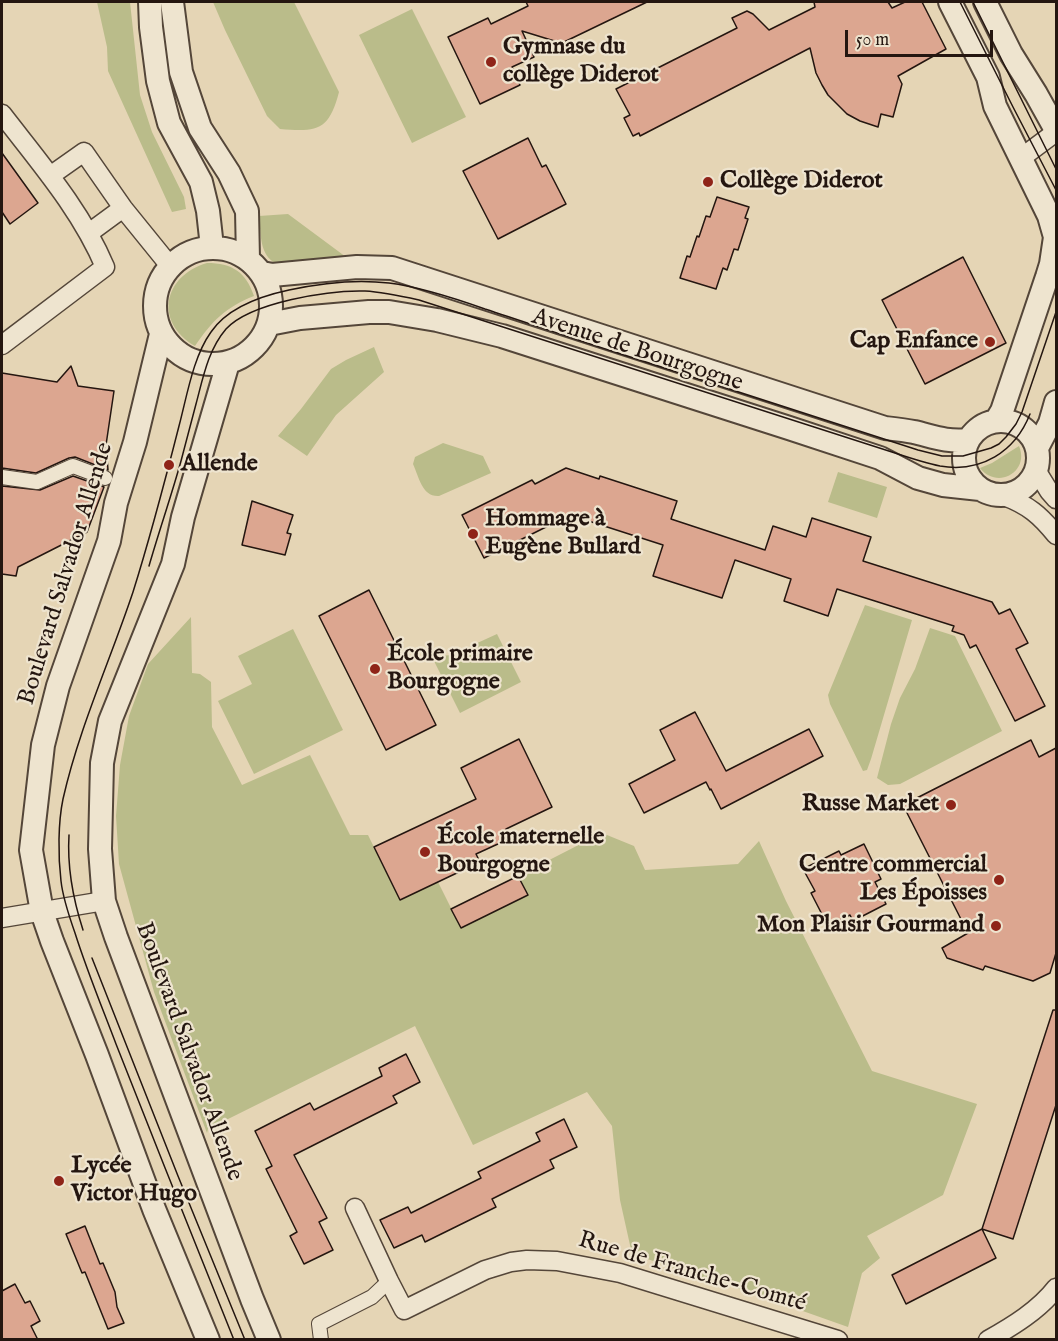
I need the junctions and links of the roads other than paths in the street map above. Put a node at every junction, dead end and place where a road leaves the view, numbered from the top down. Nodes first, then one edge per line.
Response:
1 (150, 2) edge
2 (172, 2) edge
3 (950, 2) edge
4 (985, 2) edge
5 (2, 114) edge
6 (1056, 131) edge
7 (1021, 158) junction
8 (50, 176) junction
9 (123, 208) junction
10 (89, 233) junction
11 (209, 247) junction
12 (170, 266) junction
13 (255, 266) junction
14 (269, 324) junction
15 (162, 334) junction
16 (2, 345) edge
17 (228, 363) junction
18 (1056, 402) edge
19 (996, 421) junction
20 (968, 440) junction
21 (1037, 459) junction
22 (2, 477) edge
23 (105, 478) dead end
24 (980, 489) junction
25 (1004, 496) junction
26 (1056, 499) edge
27 (1050, 522) edge
28 (1056, 535) edge
29 (104, 901) junction
30 (42, 912) junction
31 (2, 918) edge
32 (355, 1209) dead end
33 (389, 1281) junction
34 (1056, 1288) edge
35 (208, 1340) edge
36 (269, 1340) edge
37 (321, 1340) edge
38 (838, 1340) edge
39 (988, 1340) edge

1 - 11 street
2 - 13 street
3 - 7 street
4 - 6 street
5 - 8 street
6 - 7 street
7 - 19 street
8 - 9 street
8 - 10 street
9 - 10 street
9 - 12 street
10 - 16 street
11 - 12 street
11 - 13 street
12 - 15 street
13 - 14 street
13 - 20 street, Avenue de Bourgogne
14 - 17 street
14 - 24 street, Avenue de Bourgogne
15 - 17 street
15 - 30 street, Boulevard Salvador Allende
17 - 29 street, Boulevard Salvador Allende
18 - 21 street
19 - 20 street
19 - 21 street
20 - 24 street
21 - 25 street
21 - 26 street
22 - 23 street
24 - 25 street
25 - 27 street
27 - 28 street
29 - 30 street
29 - 36 street, Boulevard Salvador Allende
30 - 31 street
30 - 35 street, Boulevard Salvador Allende
32 - 33 street, Rue de Franche-Comté
33 - 37 street
33 - 38 street, Rue de Franche-Comté
34 - 39 street

